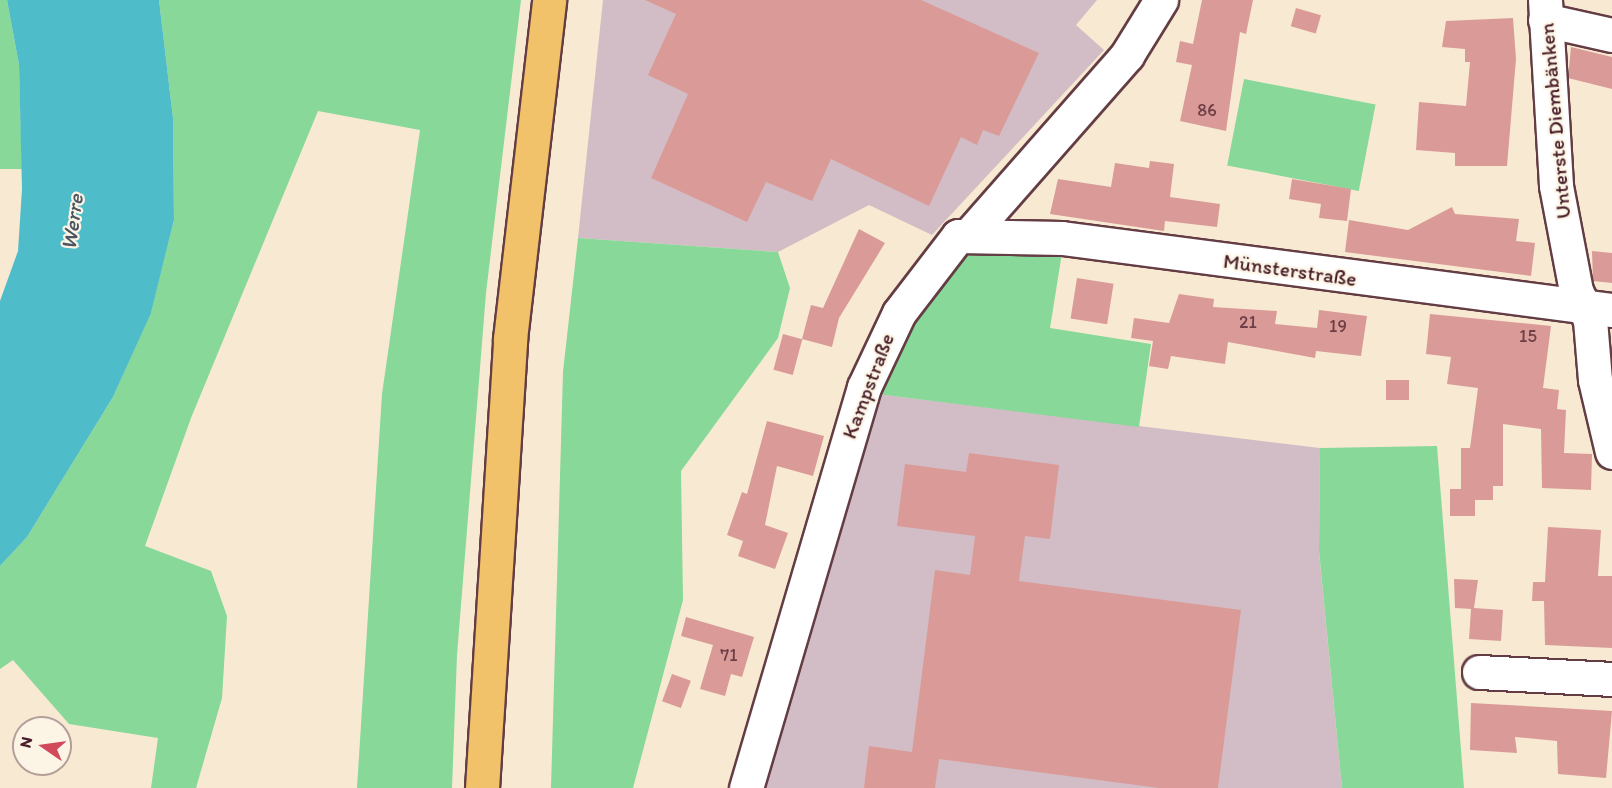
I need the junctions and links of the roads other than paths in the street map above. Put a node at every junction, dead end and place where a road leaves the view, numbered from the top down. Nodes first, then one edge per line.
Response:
1 (549, 0) edge
2 (1161, 0) edge
3 (1545, 10) edge
4 (1612, 35) edge
5 (969, 235) junction
6 (1598, 308) edge
7 (1612, 452) edge
8 (1479, 672) dead end
9 (1612, 679) edge
10 (482, 788) edge
11 (746, 788) edge

1 - 10 highway
2 - 5 street, Kampstraße
3 - 4 street
3 - 6 street, Unterste Diembänken
5 - 6 street, Münsterstraße
5 - 11 street, Kampstraße
6 - 7 street, Unterste Diembänken
8 - 9 street

